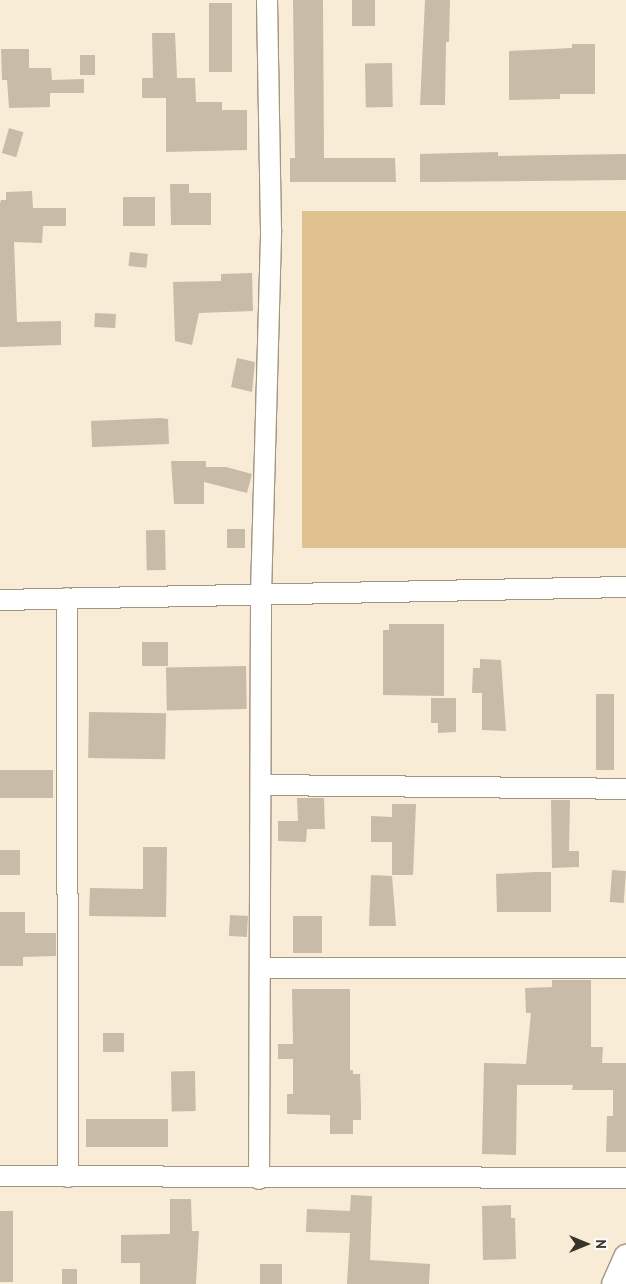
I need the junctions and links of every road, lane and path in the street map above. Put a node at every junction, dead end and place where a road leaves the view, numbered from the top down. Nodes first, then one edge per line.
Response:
1 (267, 0) edge
2 (626, 587) edge
3 (262, 594) junction
4 (67, 598) junction
5 (0, 600) edge
6 (261, 785) junction
7 (626, 789) edge
8 (260, 968) junction
9 (626, 968) edge
10 (0, 1176) edge
11 (68, 1176) junction
12 (626, 1178) edge
13 (259, 1179) junction
14 (626, 1257) edge
15 (614, 1284) edge

1 - 3 street
2 - 3 street
3 - 4 street
3 - 6 street
4 - 5 street
4 - 11 street
6 - 7 street
6 - 8 street
8 - 9 street
8 - 13 street
10 - 11 street
11 - 13 street
12 - 13 street
14 - 15 street

